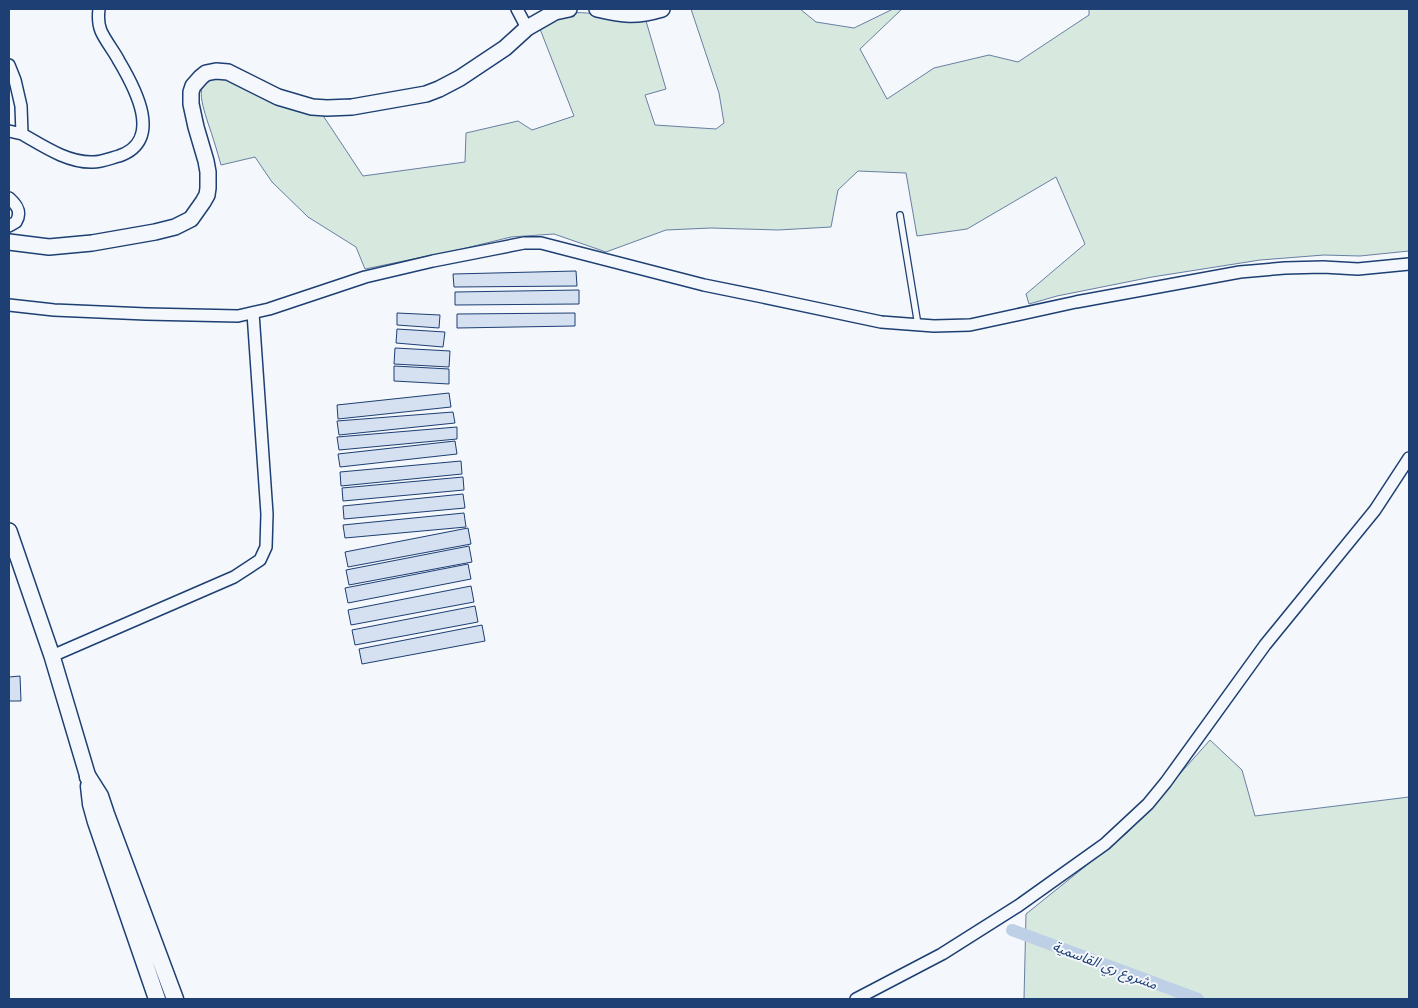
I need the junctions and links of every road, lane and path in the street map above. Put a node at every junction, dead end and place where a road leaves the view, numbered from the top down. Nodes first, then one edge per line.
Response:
1 (99, 9) edge
2 (517, 9) edge
3 (568, 9) edge
4 (597, 9) edge
5 (662, 9) edge
6 (528, 28) junction
7 (9, 64) edge
8 (9, 131) edge
9 (22, 134) junction
10 (9, 198) edge
11 (900, 215) dead end
12 (9, 226) edge
13 (9, 242) edge
14 (1409, 264) edge
15 (9, 305) edge
16 (254, 313) junction
17 (918, 325) junction
18 (1409, 458) edge
19 (9, 531) edge
20 (52, 656) junction
21 (88, 777) junction
22 (157, 999) edge
23 (176, 999) edge
24 (856, 999) edge

1 - 9 street
2 - 6 street
3 - 6 main road
4 - 5 main road
6 - 13 main road
7 - 9 street
8 - 9 street
10 - 12 street
11 - 17 lane
14 - 17 street
15 - 16 street
16 - 17 street
16 - 20 street
18 - 24 street
19 - 20 main road
20 - 21 main road
21 - 22 main road
21 - 23 main road

